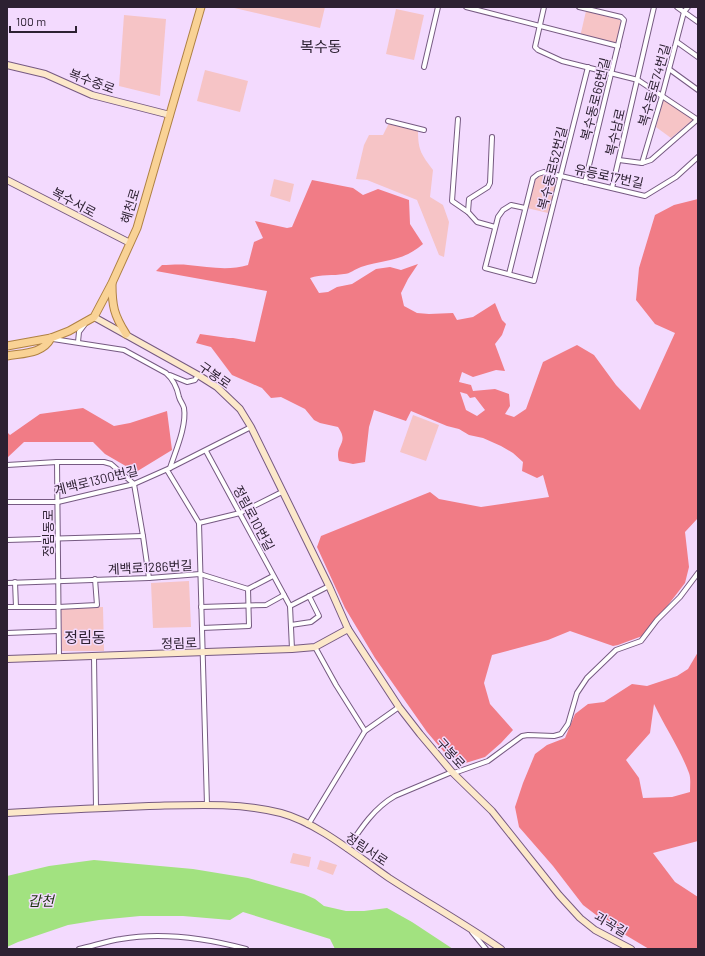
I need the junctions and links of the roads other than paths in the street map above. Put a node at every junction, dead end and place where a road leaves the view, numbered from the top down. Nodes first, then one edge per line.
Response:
1 (201, 7) edge
2 (438, 7) edge
3 (466, 7) edge
4 (544, 7) edge
5 (580, 7) edge
6 (654, 7) edge
7 (677, 7) edge
8 (688, 7) edge
9 (684, 12) junction
10 (698, 22) edge
11 (539, 26) junction
12 (677, 42) junction
13 (618, 46) junction
14 (698, 57) edge
15 (7, 65) edge
16 (424, 67) dead end
17 (588, 67) junction
18 (669, 69) junction
19 (612, 73) junction
20 (638, 80) junction
21 (698, 90) edge
22 (662, 96) junction
23 (170, 115) junction
24 (458, 119) dead end
25 (698, 120) edge
26 (388, 121) dead end
27 (424, 130) dead end
28 (492, 137) dead end
29 (698, 157) edge
30 (619, 160) junction
31 (642, 163) junction
32 (561, 176) junction
33 (7, 180) edge
34 (585, 182) junction
35 (612, 188) junction
36 (525, 208) junction
37 (468, 212) junction
38 (495, 227) junction
39 (130, 243) junction
40 (509, 274) junction
41 (112, 283) junction
42 (91, 319) junction
43 (126, 334) junction
44 (51, 338) junction
45 (78, 342) junction
46 (7, 346) edge
47 (7, 356) edge
48 (166, 373) junction
49 (198, 375) junction
50 (251, 427) junction
51 (206, 451) junction
52 (57, 462) junction
53 (7, 465) edge
54 (168, 469) junction
55 (134, 484) junction
56 (282, 492) junction
57 (7, 502) edge
58 (58, 502) junction
59 (240, 513) junction
60 (199, 523) junction
61 (143, 536) junction
62 (58, 538) junction
63 (7, 540) edge
64 (698, 573) edge
65 (200, 574) junction
66 (273, 576) junction
67 (149, 578) junction
68 (95, 579) junction
69 (58, 581) junction
70 (7, 582) edge
71 (15, 582) junction
72 (329, 586) junction
73 (248, 589) junction
74 (284, 595) junction
75 (309, 596) junction
76 (249, 606) junction
77 (290, 606) junction
78 (7, 607) edge
79 (16, 607) junction
80 (58, 607) junction
81 (201, 607) junction
82 (291, 625) junction
83 (202, 628) junction
84 (348, 629) junction
85 (58, 631) junction
86 (7, 633) edge
87 (315, 647) junction
88 (292, 650) junction
89 (203, 653) junction
90 (94, 656) junction
91 (59, 658) junction
92 (7, 659) edge
93 (399, 707) junction
94 (365, 731) junction
95 (453, 772) junction
96 (207, 805) junction
97 (96, 808) junction
98 (7, 813) edge
99 (308, 825) junction
100 (347, 849) junction
101 (580, 918) joint
102 (471, 930) junction
103 (79, 949) edge
104 (246, 949) edge
105 (486, 949) edge
106 (502, 949) edge
107 (631, 949) edge

1 - 23 main road, 혜천로
2 - 16 street
3 - 11 street
4 - 11 street
5 - 13 street, 복수동로66번길
6 - 20 street, 복수남로
7 - 9 street
8 - 9 street
9 - 10 street
9 - 12 street, 복수동로74번길
11 - 13 street
11 - 17 street
12 - 14 street
12 - 18 street, 복수동로74번길
13 - 19 street, 복수동로66번길
15 - 23 main road, 복수중로
17 - 19 street
17 - 32 street, 복수동로52번길
18 - 21 street
18 - 22 street, 복수동로74번길
19 - 20 street
19 - 34 street, 복수동로66번길
20 - 22 street
20 - 30 street, 복수남로
22 - 25 street
22 - 31 street, 복수동로74번길
23 - 39 main road, 혜천로
24 - 37 street
25 - 31 street
26 - 27 street
28 - 37 street
29 - 35 street, 유등로17번길
30 - 31 street
30 - 35 street, 복수남로
32 - 34 street, 유등로17번길
32 - 36 street, 유등로17번길
32 - 40 street, 복수동로52번길
33 - 39 main road, 복수서로
34 - 35 street, 유등로17번길
36 - 38 street, 복수동로52번길
36 - 40 street, 유등로17번길
37 - 38 street
38 - 40 street, 복수동로52번길
39 - 41 main road, 혜천로
41 - 42 main road, 혜천로
41 - 43 main road
42 - 43 main road, 구봉로
42 - 44 main road, 혜천로
42 - 45 street
43 - 49 main road, 구봉로
44 - 45 street
44 - 46 main road, 혜천로
44 - 47 main road
45 - 48 street
48 - 49 street
48 - 54 street
49 - 50 main road, 구봉로
50 - 51 street, 계백로1300번길
50 - 56 main road, 구봉로
51 - 54 street, 계백로1300번길
51 - 59 street, 정림로10번길
52 - 53 street
52 - 55 street
52 - 58 street, 정림동로
54 - 55 street, 계백로1300번길
54 - 60 street
55 - 58 street, 계백로1300번길
55 - 61 street
56 - 59 street
56 - 72 main road, 구봉로
57 - 58 street, 계백로1300번길
58 - 62 street, 정림동로
59 - 60 street
59 - 66 street, 정림로10번길
60 - 65 street
61 - 62 street
61 - 67 street
62 - 63 street
62 - 69 street, 정림동로
64 - 95 street
65 - 67 street, 계백로1286번길
65 - 73 street, 계백로1286번길
65 - 81 street
66 - 73 street
66 - 74 street, 정림로10번길
67 - 68 street, 계백로1286번길
68 - 69 street, 계백로1286번길
68 - 80 street, 계백로1286번길
69 - 71 street, 계백로1286번길
69 - 80 street, 정림동로
70 - 71 street, 계백로1286번길
71 - 79 street
72 - 75 street
72 - 84 main road, 구봉로
73 - 76 street
74 - 76 street
74 - 77 street, 정림로10번길
75 - 77 street
75 - 82 street
76 - 81 street
76 - 83 street
77 - 82 street, 정림로10번길
78 - 79 street
79 - 80 street
80 - 85 street, 정림동로
81 - 83 street
82 - 88 street, 정림로10번길
83 - 89 street
84 - 87 main road, 정림로
84 - 93 main road, 구봉로
85 - 86 street
85 - 91 street, 정림동로
87 - 88 main road, 정림로
87 - 94 street
88 - 89 main road, 정림로
89 - 90 main road, 정림로
89 - 96 street
90 - 91 main road, 정림로
90 - 97 street
91 - 92 main road, 정림로
93 - 94 street
93 - 95 main road, 구봉로
94 - 99 street
95 - 100 street
95 - 101 main road, 구봉로
96 - 97 main road, 정림서로
96 - 99 main road, 정림서로
97 - 98 main road, 정림서로
99 - 100 main road, 정림서로
100 - 102 main road, 정림서로
101 - 107 main road, 괴곡길
102 - 105 street
102 - 106 main road, 정림서로
103 - 104 street

